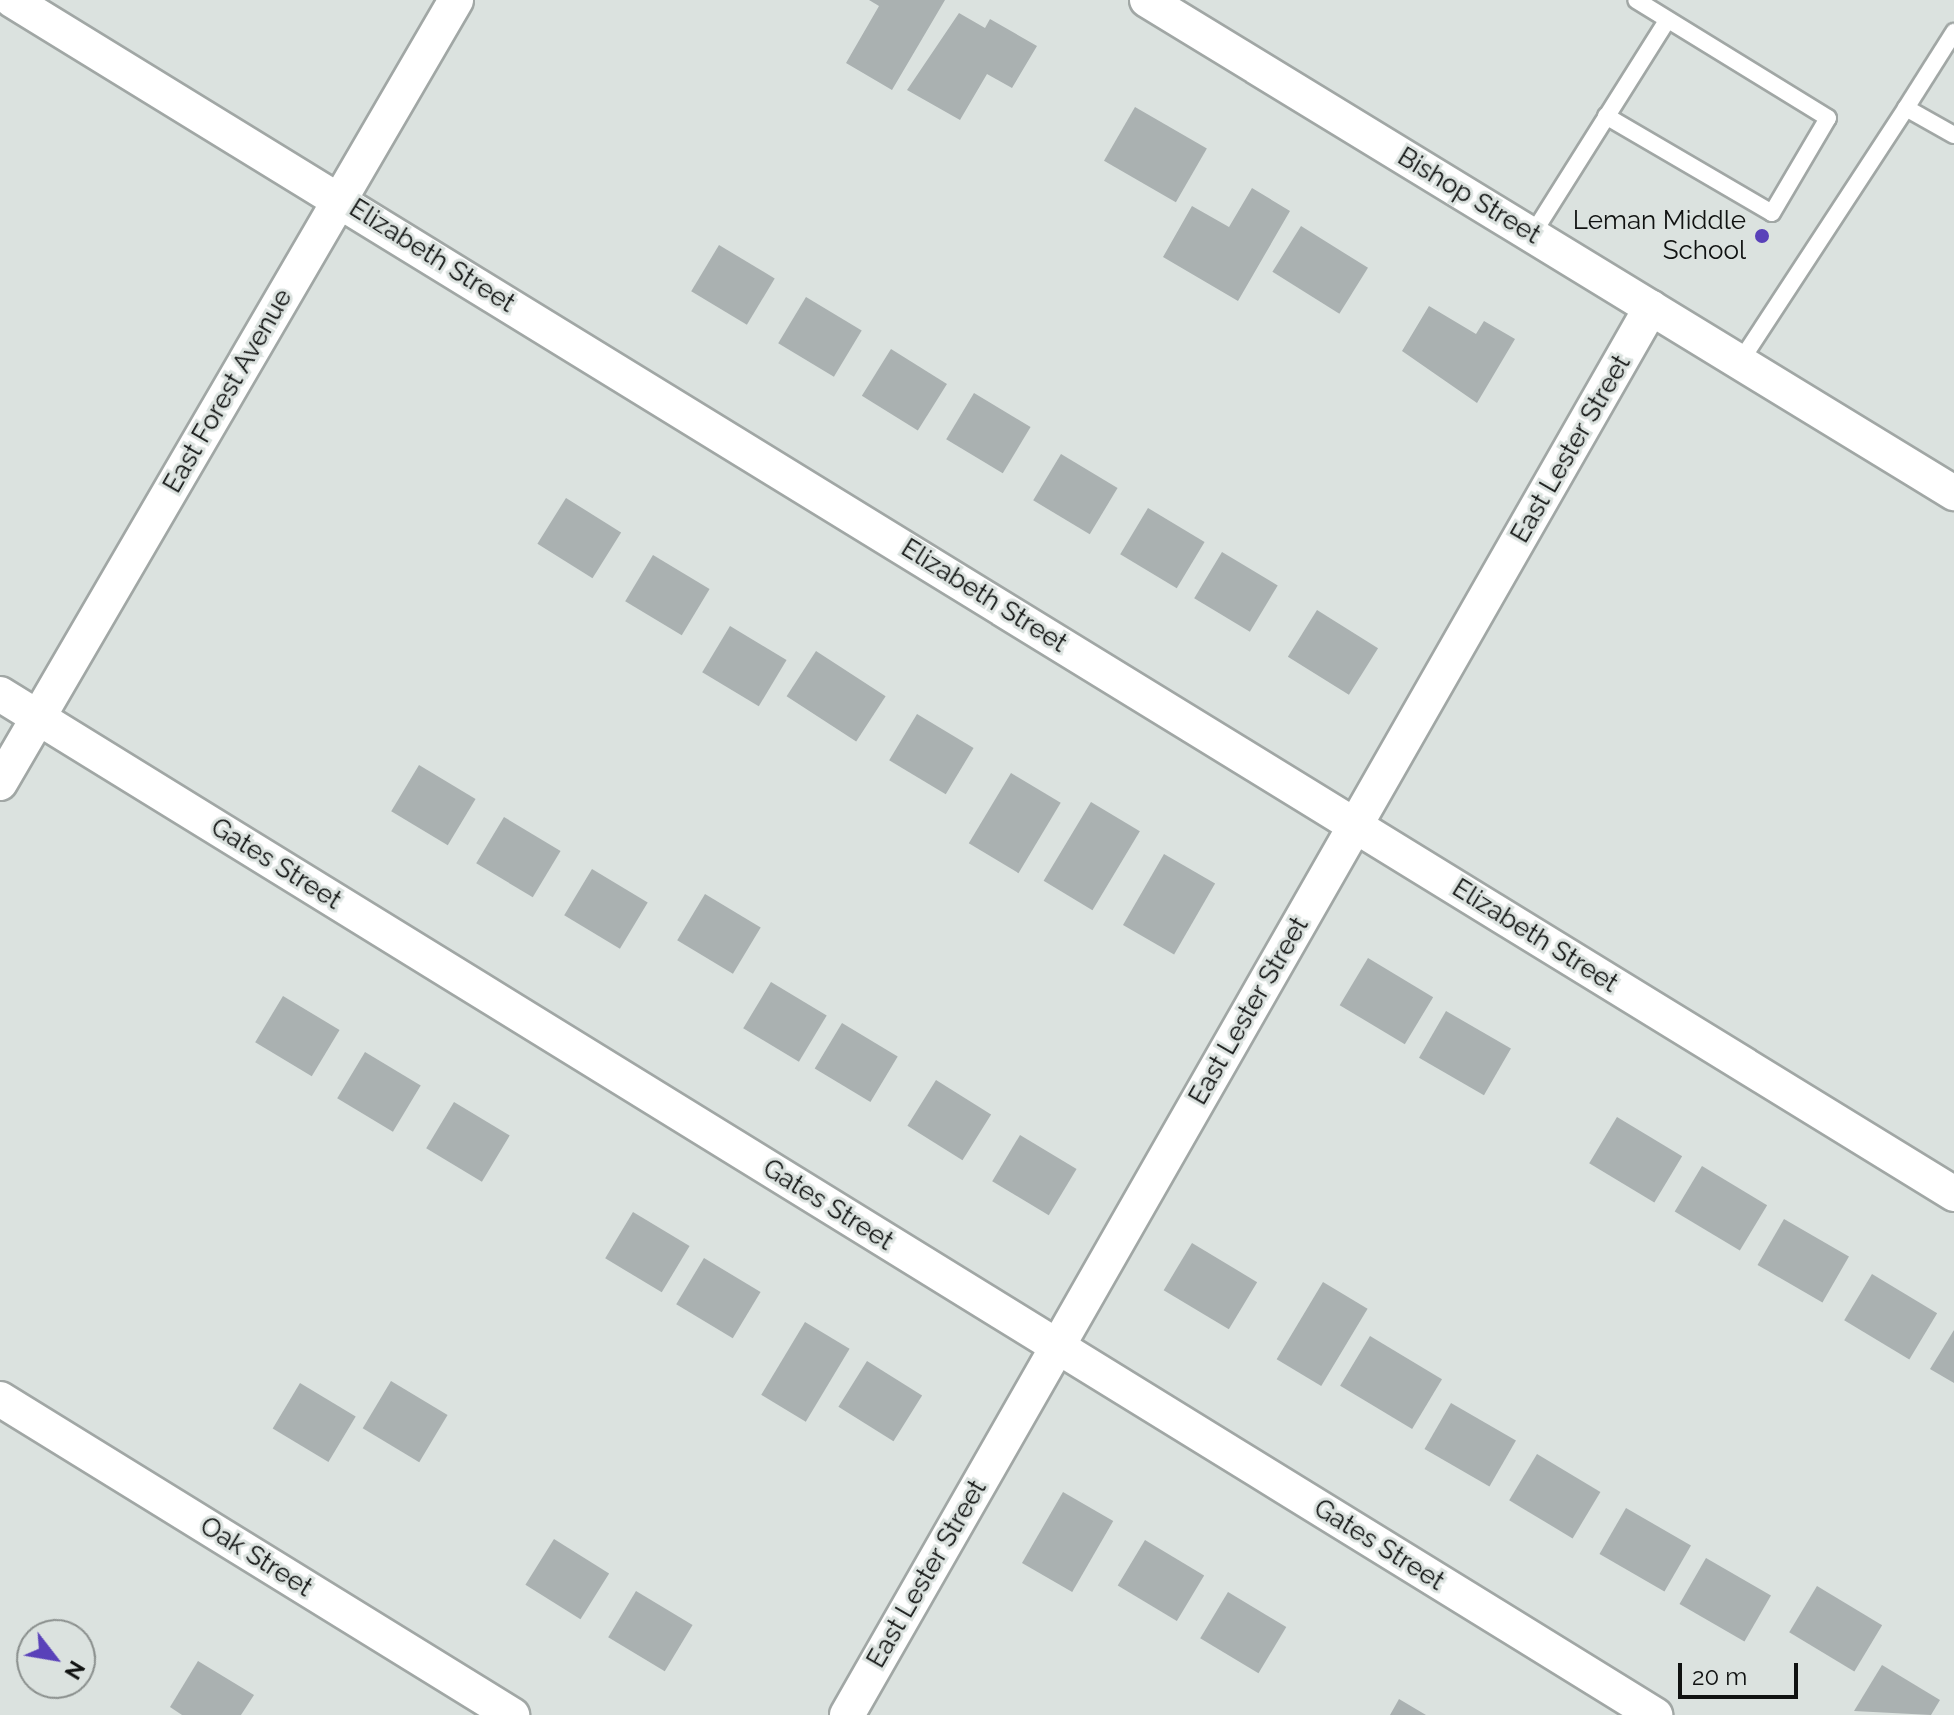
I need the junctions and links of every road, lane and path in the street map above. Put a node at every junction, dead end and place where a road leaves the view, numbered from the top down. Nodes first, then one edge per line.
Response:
1 (12, 0) edge
2 (456, 0) edge
3 (1147, 0) edge
4 (1636, 0) edge
5 (1666, 22) junction
6 (1954, 32) edge
7 (1906, 108) junction
8 (1606, 116) junction
9 (1954, 135) edge
10 (340, 199) junction
11 (1532, 235) junction
12 (1651, 308) junction
13 (1740, 362) junction
14 (1954, 493) edge
15 (0, 694) edge
16 (38, 718) junction
17 (0, 783) edge
18 (1355, 825) junction
19 (1954, 1194) edge
20 (1057, 1346) junction
21 (0, 1399) edge
22 (512, 1715) edge
23 (847, 1715) edge
24 (1655, 1715) edge

1 - 10 street, Elizabeth Street
2 - 10 street, East Forest Avenue
3 - 11 street, Bishop Street
4 - 5 lane
5 - 8 lane
5 - 8 lane
6 - 7 lane
7 - 9 lane
7 - 13 lane
8 - 11 lane
10 - 16 street, East Forest Avenue
10 - 18 street, Elizabeth Street
11 - 12 street, Bishop Street
12 - 13 street, Bishop Street
12 - 18 street, East Lester Street
13 - 14 street, Bishop Street
15 - 16 street, Gates Street
16 - 17 street, East Forest Avenue
16 - 20 street, Gates Street
18 - 19 street, Elizabeth Street
18 - 20 street, East Lester Street
20 - 23 street, East Lester Street
20 - 24 street, Gates Street
21 - 22 street, Oak Street

